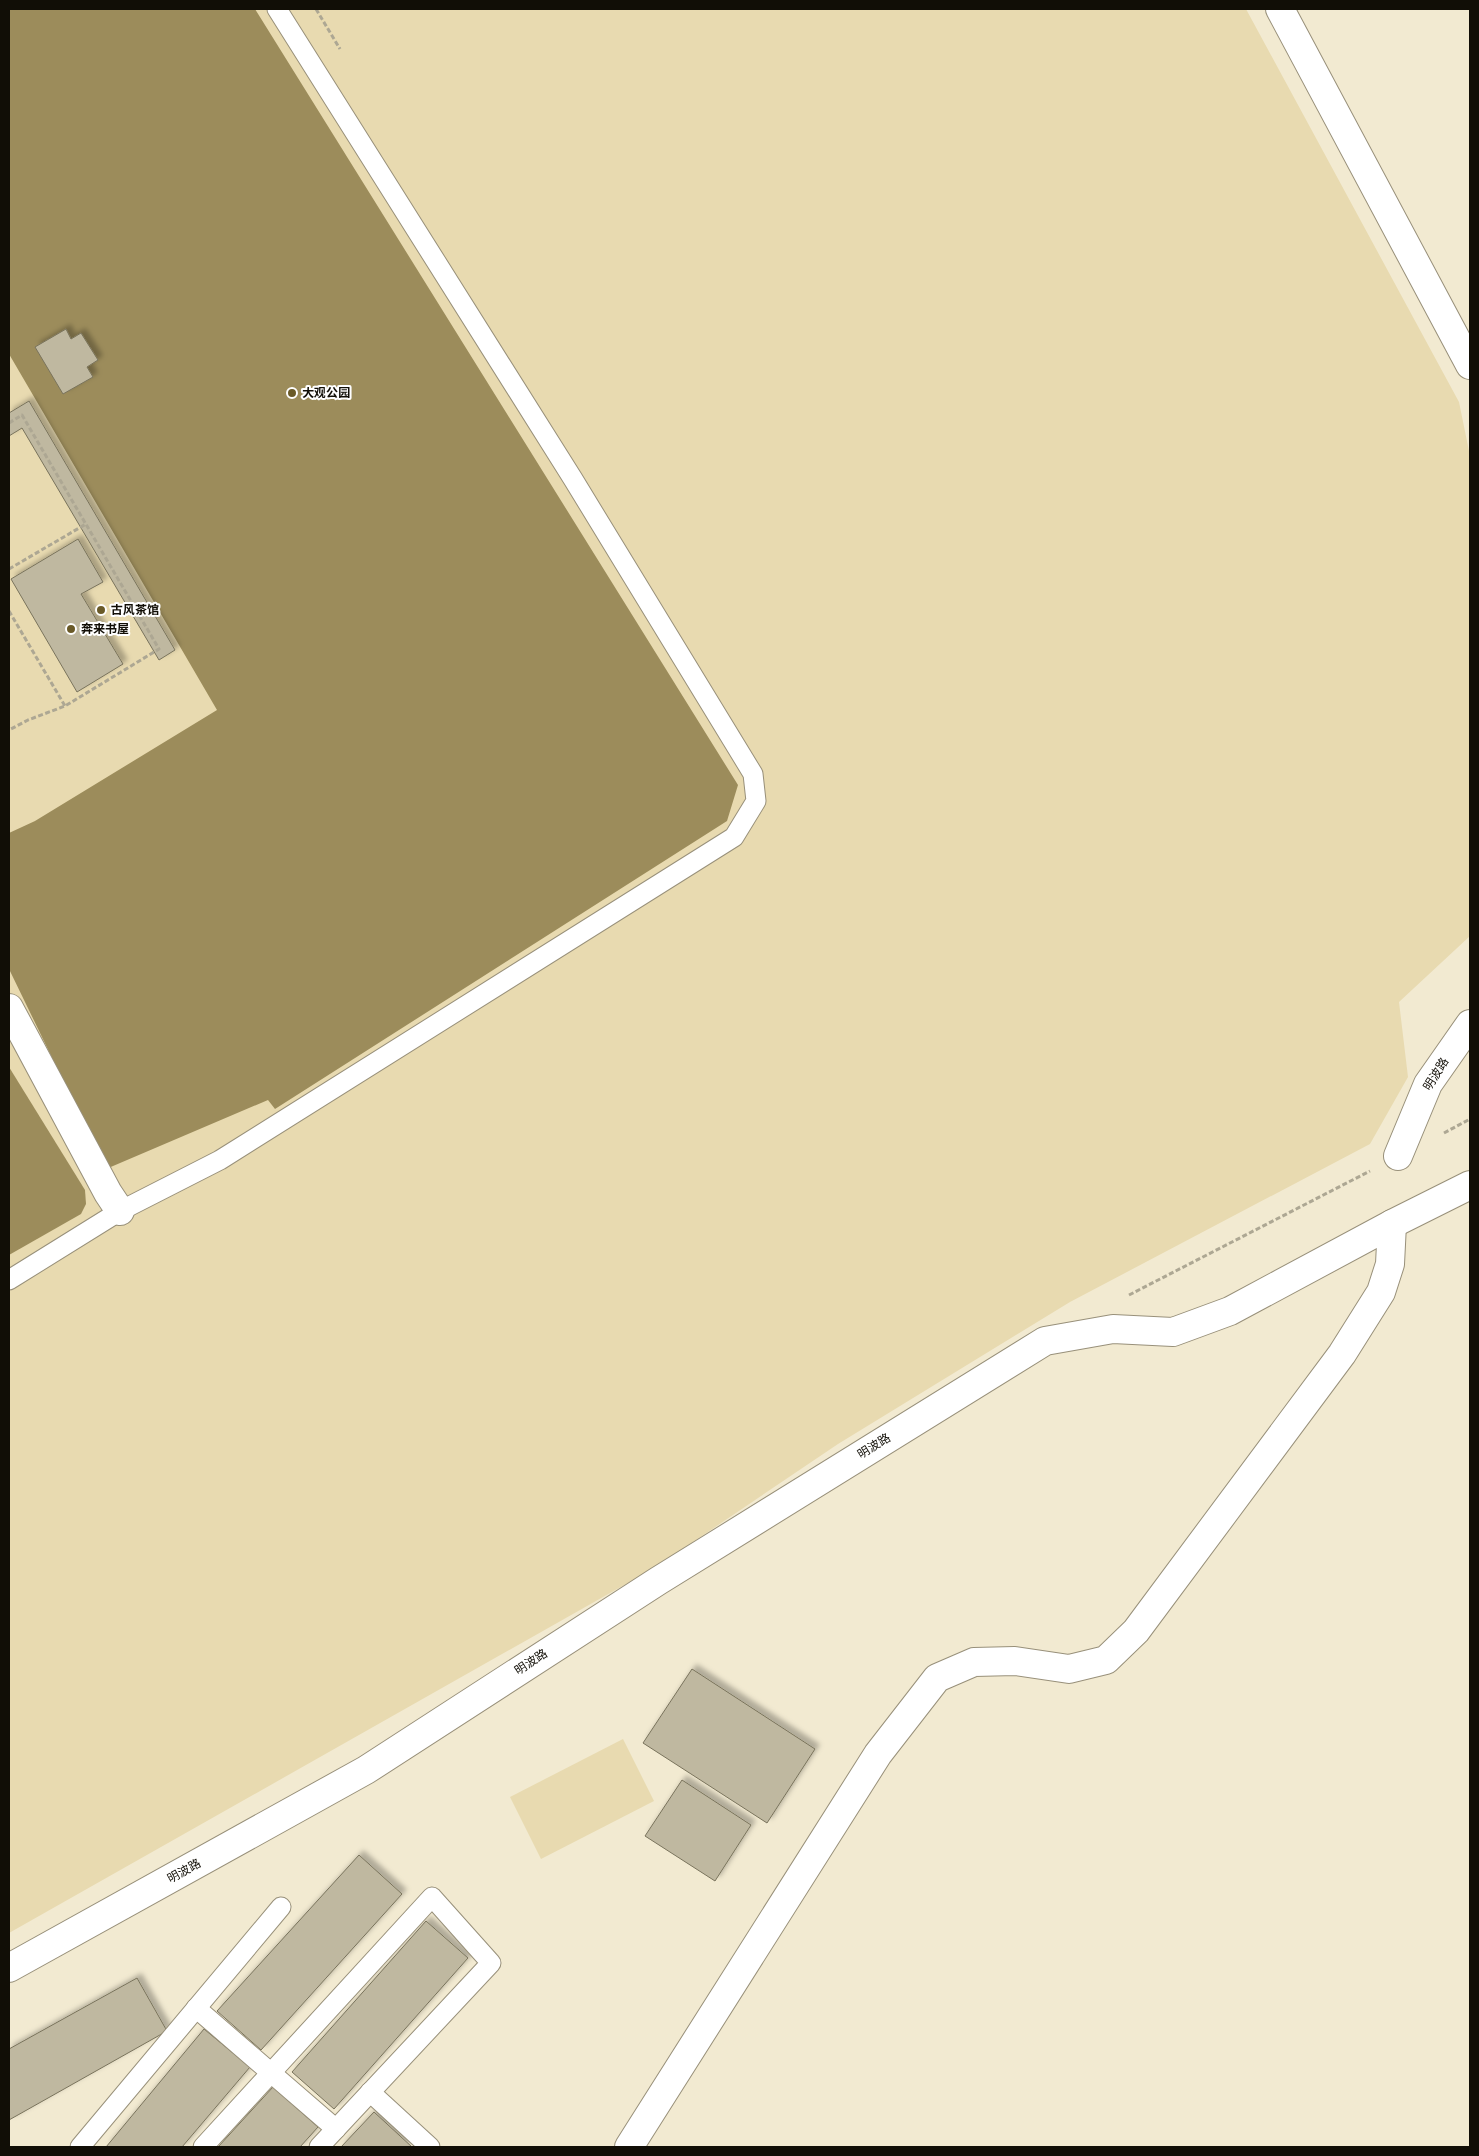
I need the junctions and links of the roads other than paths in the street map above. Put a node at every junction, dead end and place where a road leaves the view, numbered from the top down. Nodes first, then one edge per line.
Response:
1 (277, 9) edge
2 (1280, 9) edge
3 (1470, 365) edge
4 (9, 1008) edge
5 (1470, 1024) edge
6 (1398, 1156) road end
7 (1470, 1185) edge
8 (120, 1211) junction
9 (1392, 1224) junction
10 (9, 1280) edge
11 (281, 1907) dead end
12 (9, 1968) edge
13 (196, 2008) junction
14 (271, 2073) junction
15 (370, 2092) junction
16 (336, 2129) junction
17 (80, 2147) edge
18 (203, 2147) edge
19 (320, 2147) edge
20 (430, 2147) edge
21 (629, 2147) edge

1 - 8 lane
2 - 3 street
4 - 8 street
5 - 6 street, 明波路
7 - 9 street
8 - 10 lane
9 - 12 street, 明波路
9 - 21 street
11 - 13 lane
13 - 14 lane
13 - 17 lane
14 - 15 lane
14 - 16 lane
14 - 18 lane
15 - 16 lane
15 - 20 lane
16 - 19 lane

